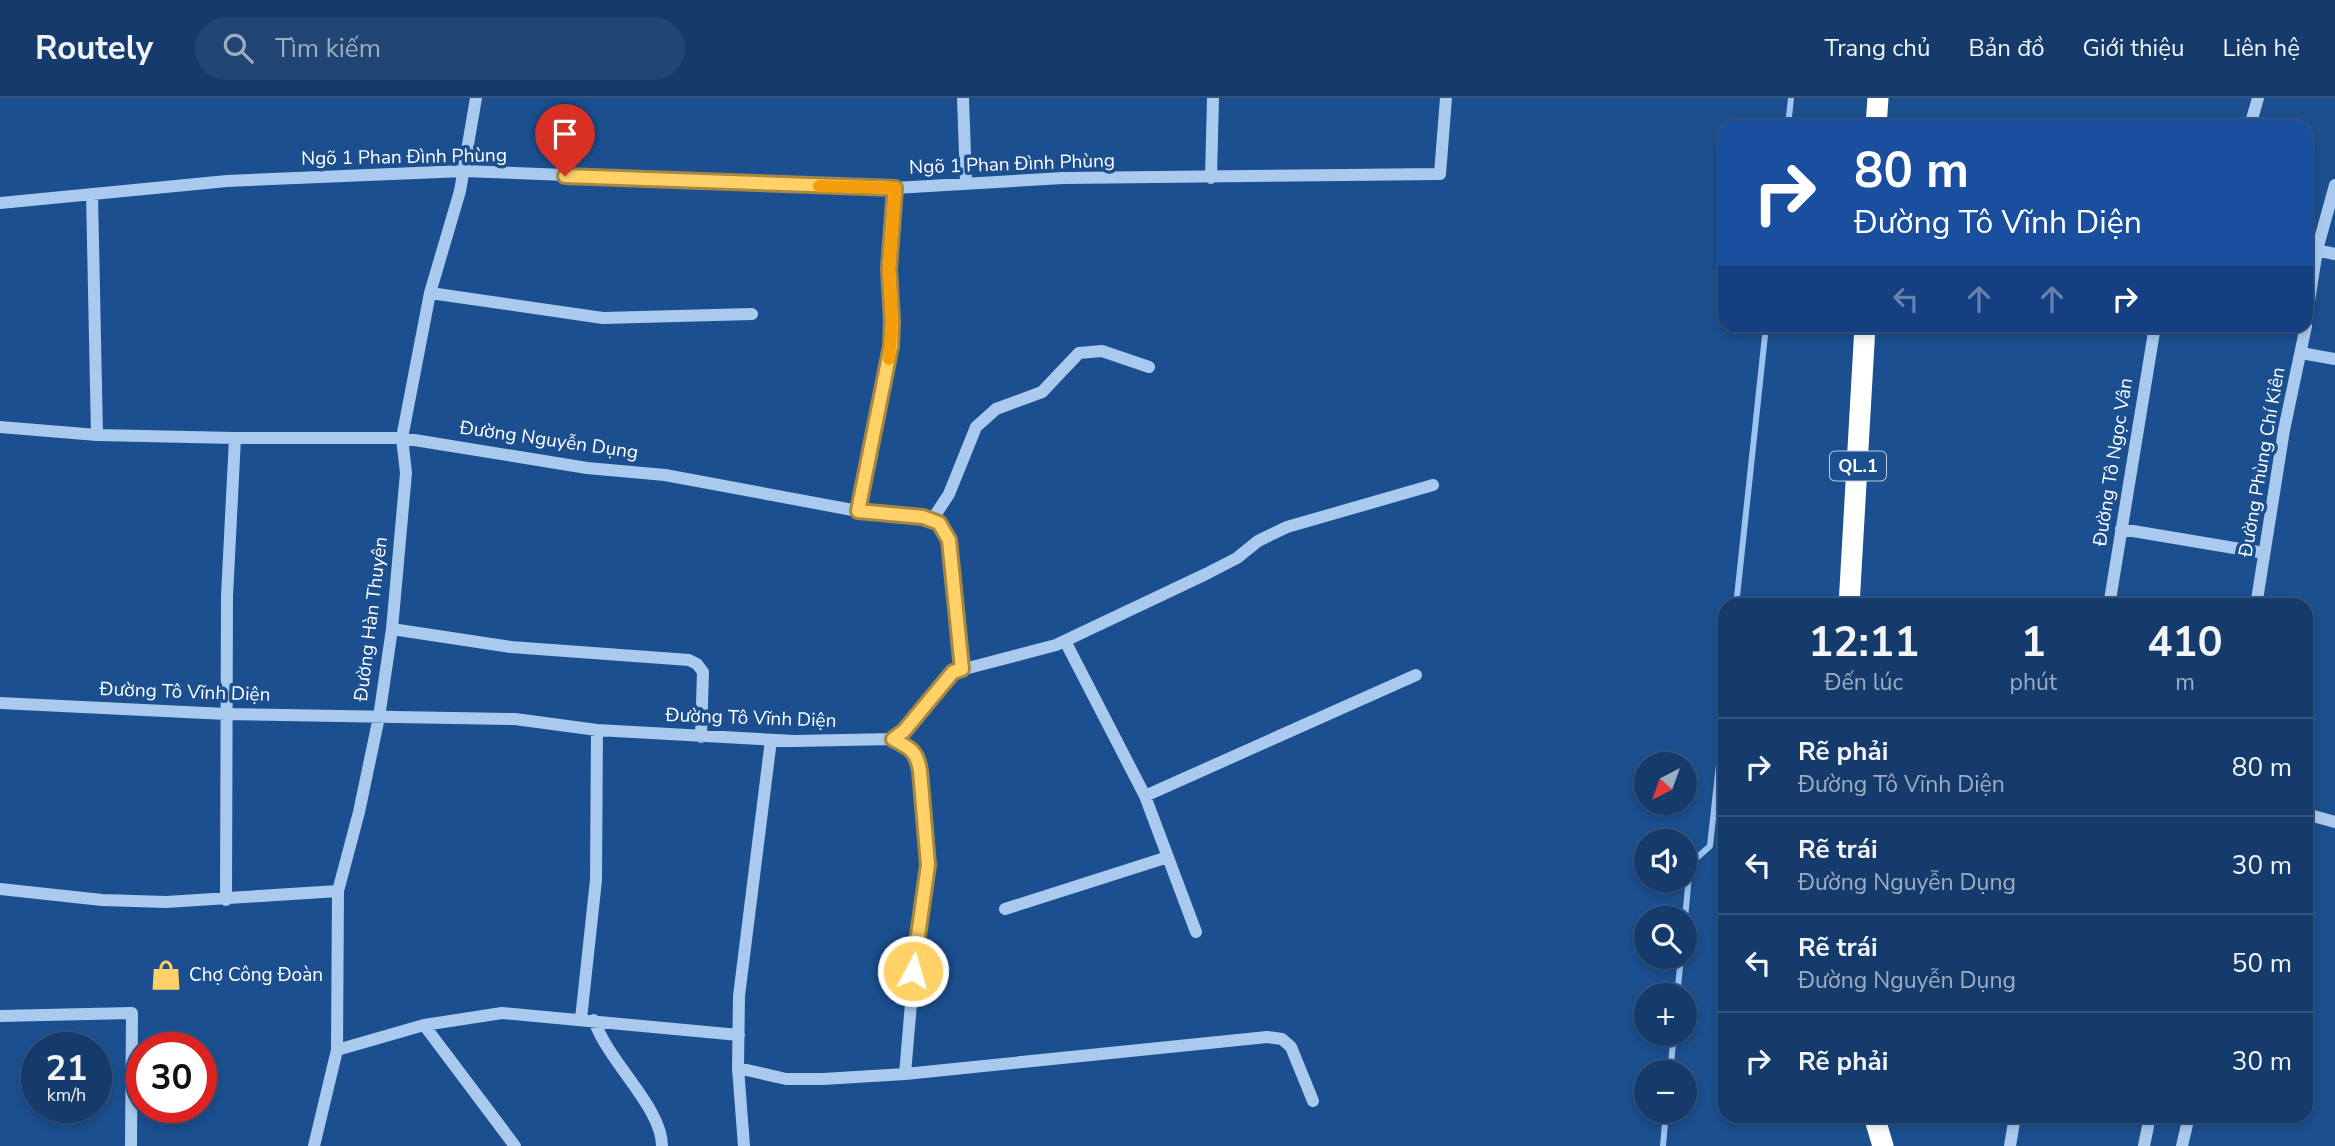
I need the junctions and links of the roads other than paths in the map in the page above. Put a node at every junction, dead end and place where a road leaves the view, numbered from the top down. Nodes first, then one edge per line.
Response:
1 (477, 98) edge
2 (963, 98) edge
3 (1213, 98) edge
4 (1446, 98) edge
5 (1878, 98) edge
6 (2258, 98) edge
7 (1876, 119) edge
8 (2252, 119) edge
9 (464, 171) junction
10 (1211, 178) junction
11 (966, 182) junction
12 (2335, 186) edge
13 (895, 188) junction
14 (92, 194) junction
15 (0, 203) edge
16 (2313, 246) edge
17 (2313, 249) edge
18 (2335, 254) edge
19 (430, 293) junction
20 (752, 314) dead end
21 (1865, 333) edge
22 (2154, 333) edge
23 (2305, 333) edge
24 (2301, 353) junction
25 (2335, 359) edge
26 (1149, 366) dead end
27 (0, 427) edge
28 (97, 435) junction
29 (235, 438) junction
30 (402, 438) junction
31 (1433, 485) dead end
32 (858, 511) junction
33 (932, 520) junction
34 (2121, 529) junction
35 (2264, 553) junction
36 (1849, 598) edge
37 (2110, 598) edge
38 (2257, 598) edge
39 (392, 629) junction
40 (1065, 641) junction
41 (962, 669) junction
42 (1416, 675) dead end
43 (0, 703) edge
44 (226, 713) junction
45 (379, 717) junction
46 (597, 730) junction
47 (701, 737) junction
48 (893, 739) junction
49 (771, 740) junction
50 (1145, 796) junction
51 (2313, 816) edge
52 (2335, 822) edge
53 (1168, 857) junction
54 (0, 889) edge
55 (338, 891) junction
56 (226, 900) junction
57 (1005, 909) dead end
58 (1196, 932) dead end
59 (0, 1016) edge
60 (588, 1020) junction
61 (424, 1025) junction
62 (738, 1035) junction
63 (337, 1050) junction
64 (738, 1068) junction
65 (905, 1074) junction
66 (1314, 1101) dead end
67 (1876, 1123) edge
68 (2014, 1123) edge
69 (2149, 1123) edge
70 (2187, 1123) edge
71 (131, 1146) edge
72 (314, 1146) edge
73 (515, 1146) edge
74 (662, 1146) edge
75 (744, 1146) edge
76 (1883, 1146) edge
77 (2010, 1146) edge
78 (2144, 1146) edge
79 (2182, 1146) edge

1 - 9 street, Đường Hàn Thuyên
2 - 11 street
3 - 10 street
4 - 10 street, Ngõ 1 Phan Đình Phùng
5 - 7 highway
6 - 8 street
9 - 13 street, Ngõ 1 Phan Đình Phùng
9 - 14 street, Ngõ 1 Phan Đình Phùng
9 - 19 street, Đường Hàn Thuyên
10 - 11 street, Ngõ 1 Phan Đình Phùng
11 - 13 street, Ngõ 1 Phan Đình Phùng
12 - 16 street
13 - 32 street
14 - 15 street, Ngõ 1 Phan Đình Phùng
14 - 28 street
17 - 18 street
19 - 20 street
19 - 30 street, Đường Hàn Thuyên
21 - 36 highway, QL.1
22 - 34 street, Đường Tô Ngọc Vân
23 - 24 street, Đường Phùng Chí Kiên
24 - 25 street
24 - 35 street, Đường Phùng Chí Kiên
26 - 33 street
27 - 28 street, Đường Nguyễn Dụng
28 - 29 street, Đường Nguyễn Dụng
29 - 30 street, Đường Nguyễn Dụng
29 - 44 street
30 - 32 street, Đường Nguyễn Dụng
30 - 39 street, Đường Hàn Thuyên
31 - 40 street
32 - 33 street, Đường Nguyễn Dụng
33 - 41 street
34 - 35 street
34 - 37 street, Đường Tô Ngọc Vân
35 - 38 street, Đường Phùng Chí Kiên
39 - 45 street, Đường Hàn Thuyên
39 - 47 street
40 - 41 street
40 - 50 street
41 - 48 street
42 - 50 street
43 - 44 street, Đường Tô Vĩnh Diện
44 - 45 street, Đường Tô Vĩnh Diện
44 - 56 street
45 - 46 street, Đường Tô Vĩnh Diện
45 - 55 street, Đường Hàn Thuyên
46 - 47 street, Đường Tô Vĩnh Diện
46 - 60 street
47 - 49 street, Đường Tô Vĩnh Diện
48 - 49 street, Đường Tô Vĩnh Diện
48 - 65 street
49 - 62 street
50 - 53 street
51 - 52 street
53 - 57 street
53 - 58 street
54 - 56 street
55 - 56 street
55 - 63 street, Đường Hàn Thuyên
59 - 71 street
60 - 61 street
60 - 62 street
60 - 74 street
61 - 63 street
61 - 73 street
62 - 64 street
63 - 72 street, Đường Hàn Thuyên
64 - 65 street
64 - 75 street
65 - 66 street
67 - 76 highway
68 - 77 street
69 - 78 street
70 - 79 street

